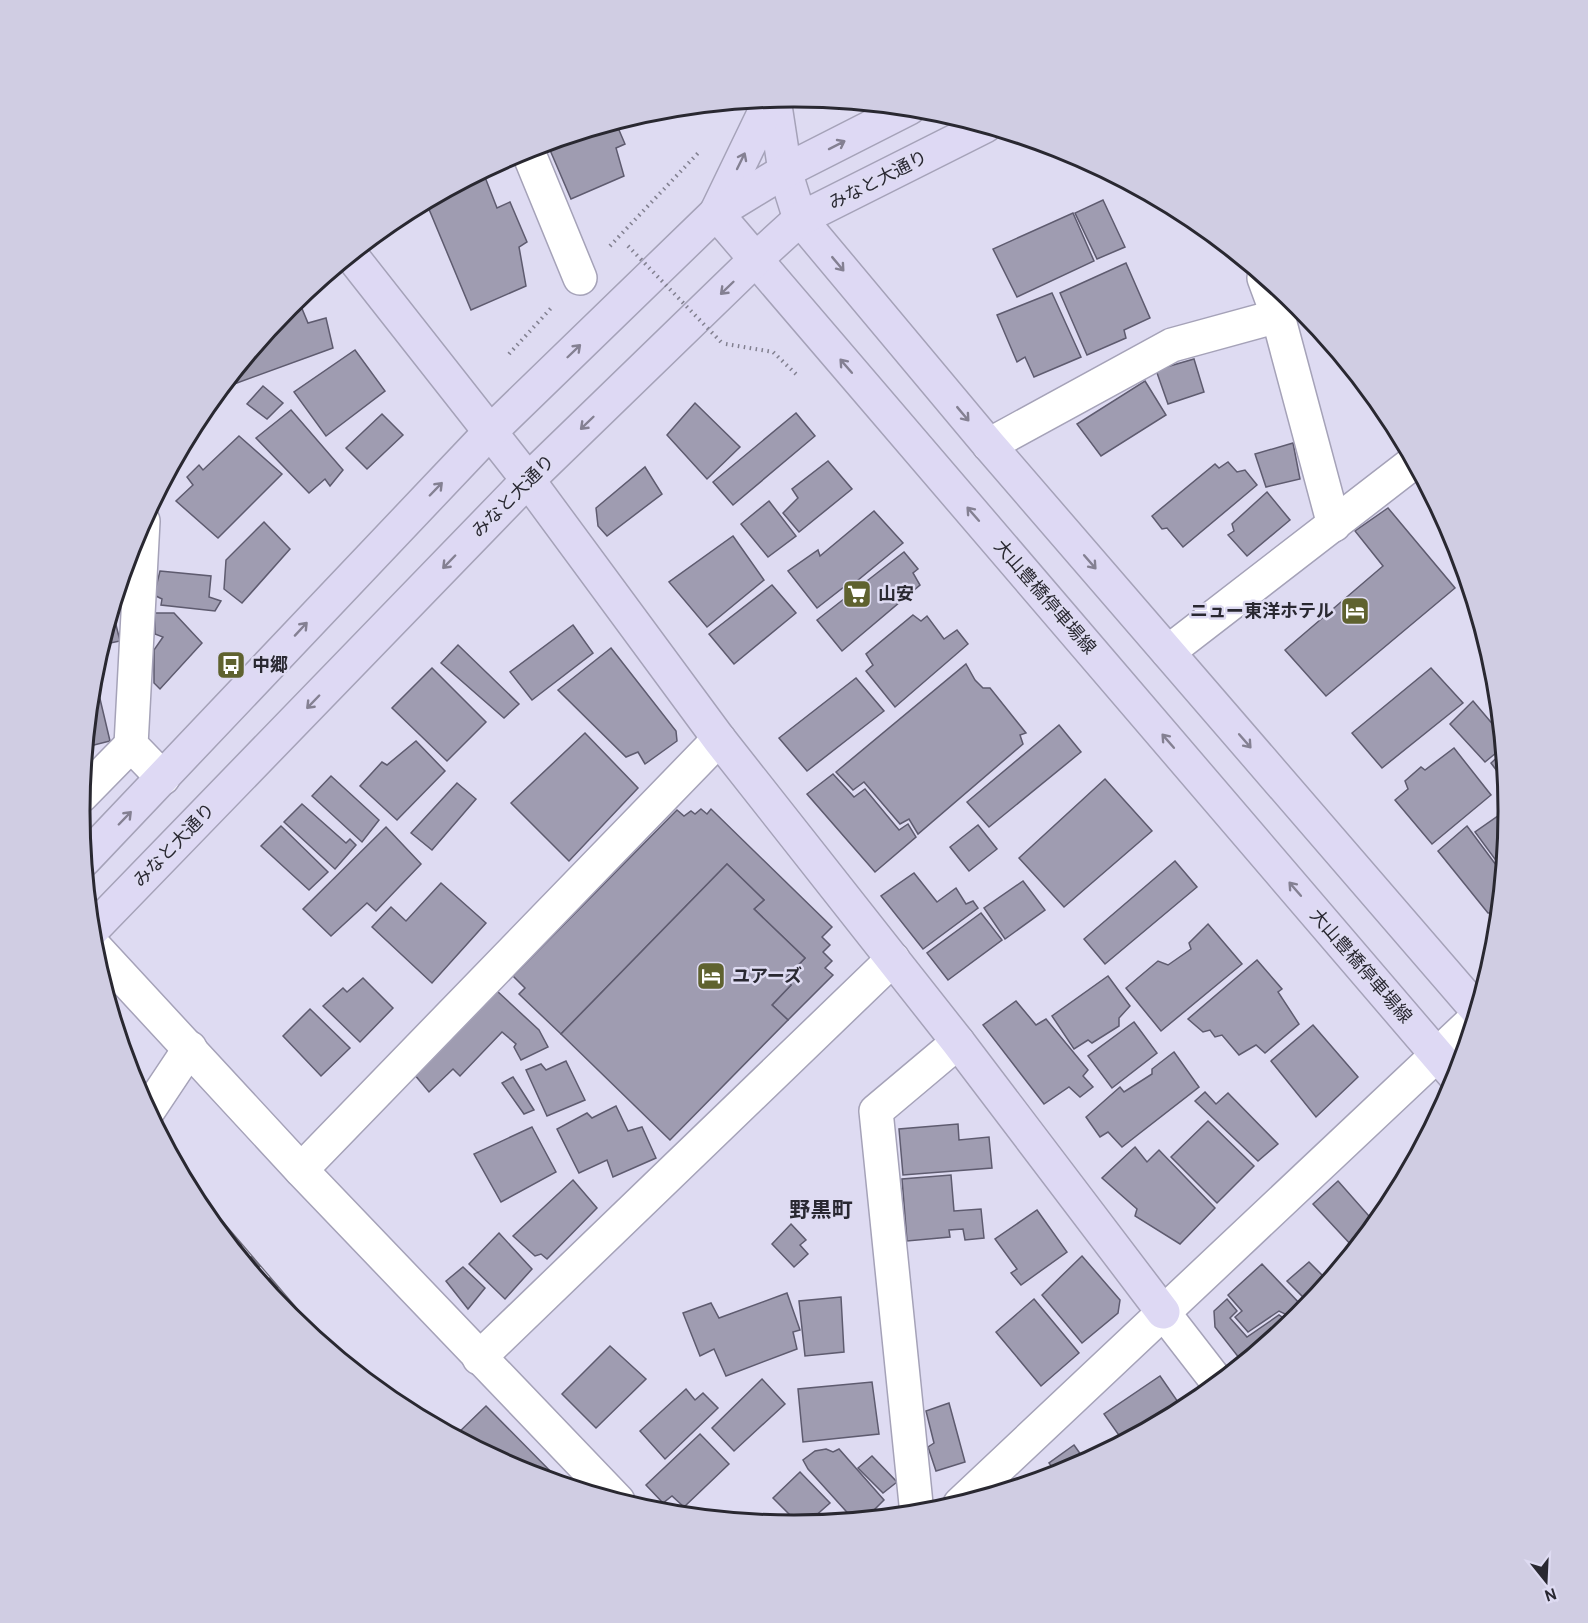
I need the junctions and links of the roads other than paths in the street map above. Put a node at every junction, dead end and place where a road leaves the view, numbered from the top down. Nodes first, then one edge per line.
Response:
1 (768, 108) edge
2 (774, 108) edge
3 (895, 115) edge
4 (975, 131) edge
5 (531, 159) edge
6 (785, 171) junction
7 (716, 213) junction
8 (800, 219) junction
9 (755, 260) junction
10 (356, 261) edge
11 (580, 278) road end
12 (1270, 293) edge
13 (1278, 315) junction
14 (489, 433) junction
15 (989, 445) junction
16 (1408, 467) edge
17 (528, 480) junction
18 (1334, 525) junction
19 (142, 548) edge
20 (1168, 652) junction
21 (719, 738) junction
22 (131, 745) junction
23 (163, 778) junction
24 (91, 786) edge
25 (92, 852) edge
26 (99, 922) edge
27 (893, 959) junction
28 (115, 985) edge
29 (1471, 1003) edge
30 (958, 1042) junction
31 (190, 1048) junction
32 (1456, 1051) edge
33 (1447, 1066) edge
34 (154, 1102) edge
35 (301, 1170) junction
36 (1163, 1312) junction
37 (479, 1358) junction
38 (1213, 1377) edge
39 (989, 1488) edge
40 (608, 1491) edge
41 (916, 1504) edge

7 -> 1 street
2 - 6 street
6 -> 3 street
4 - 8 street, みなと大通り
5 - 11 street
6 - 7 street
6 - 8 street
7 - 9 street, 大山豊橋停車場線
14 -> 7 street
8 - 9 street, みなと大通り
8 -> 15 street
9 -> 17 street, みなと大通り
33 -> 9 street, 大山豊橋停車場線
10 - 14 street
12 - 13 street
13 - 15 street
13 - 18 street
14 - 17 street
23 -> 14 street
15 -> 20 street
16 - 18 street
17 - 21 street
17 -> 26 street, みなと大通り
18 - 20 street
19 - 22 street
20 -> 29 street
21 - 27 street
21 - 35 street
22 - 23 street
22 - 24 street
25 -> 23 street
27 - 30 street
27 - 37 street
28 - 31 street
30 - 36 street
30 - 41 street
31 - 34 street
31 - 35 street
32 - 33 street
33 - 36 street
35 - 37 street
36 - 38 street
36 - 39 street
37 - 40 street

